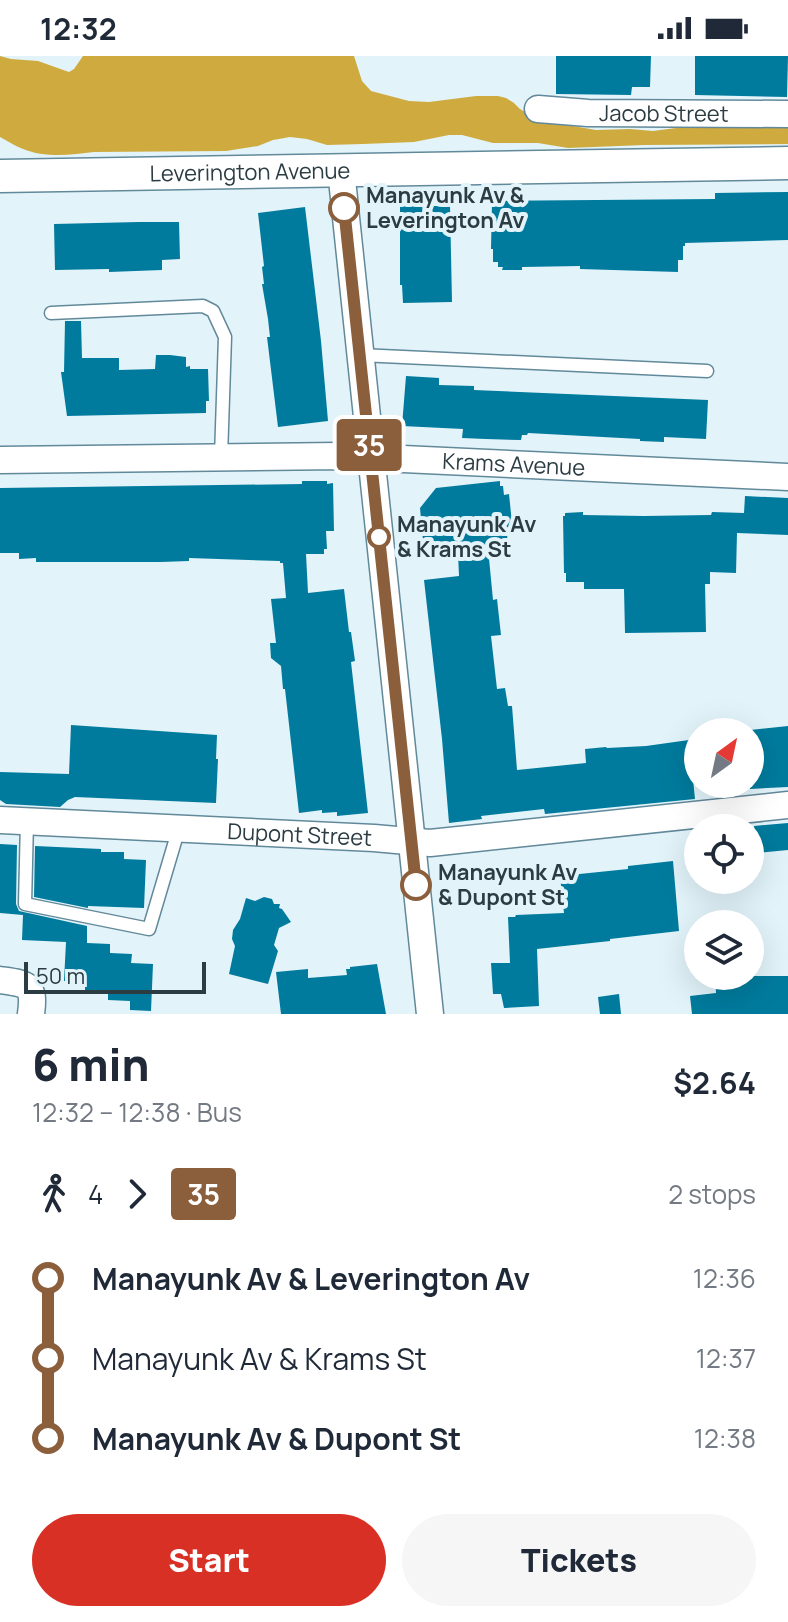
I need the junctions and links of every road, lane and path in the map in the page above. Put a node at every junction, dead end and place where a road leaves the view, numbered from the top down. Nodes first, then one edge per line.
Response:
1 (538, 109) dead end
2 (788, 114) edge
3 (788, 163) edge
4 (341, 170) junction
5 (0, 176) edge
6 (51, 313) dead end
7 (360, 355) junction
8 (707, 371) dead end
9 (221, 457) junction
10 (371, 457) junction
11 (0, 460) edge
12 (788, 477) edge
13 (788, 805) edge
14 (0, 820) edge
15 (27, 821) junction
16 (179, 828) junction
17 (412, 842) junction
18 (0, 980) edge
19 (31, 1014) edge
20 (430, 1014) edge

1 - 2 street, Jacob Street
3 - 4 street, Leverington Avenue
4 - 5 street, Leverington Avenue
4 - 7 street
6 - 9 lane
7 - 8 lane
7 - 10 street
9 - 10 street, Krams Avenue
9 - 11 street, Krams Avenue
10 - 12 street, Krams Avenue
10 - 17 street
13 - 17 street, Dupont Street
14 - 15 street, Dupont Street
15 - 16 street, Dupont Street
15 - 16 lane
16 - 17 street, Dupont Street
17 - 20 street
18 - 19 street

